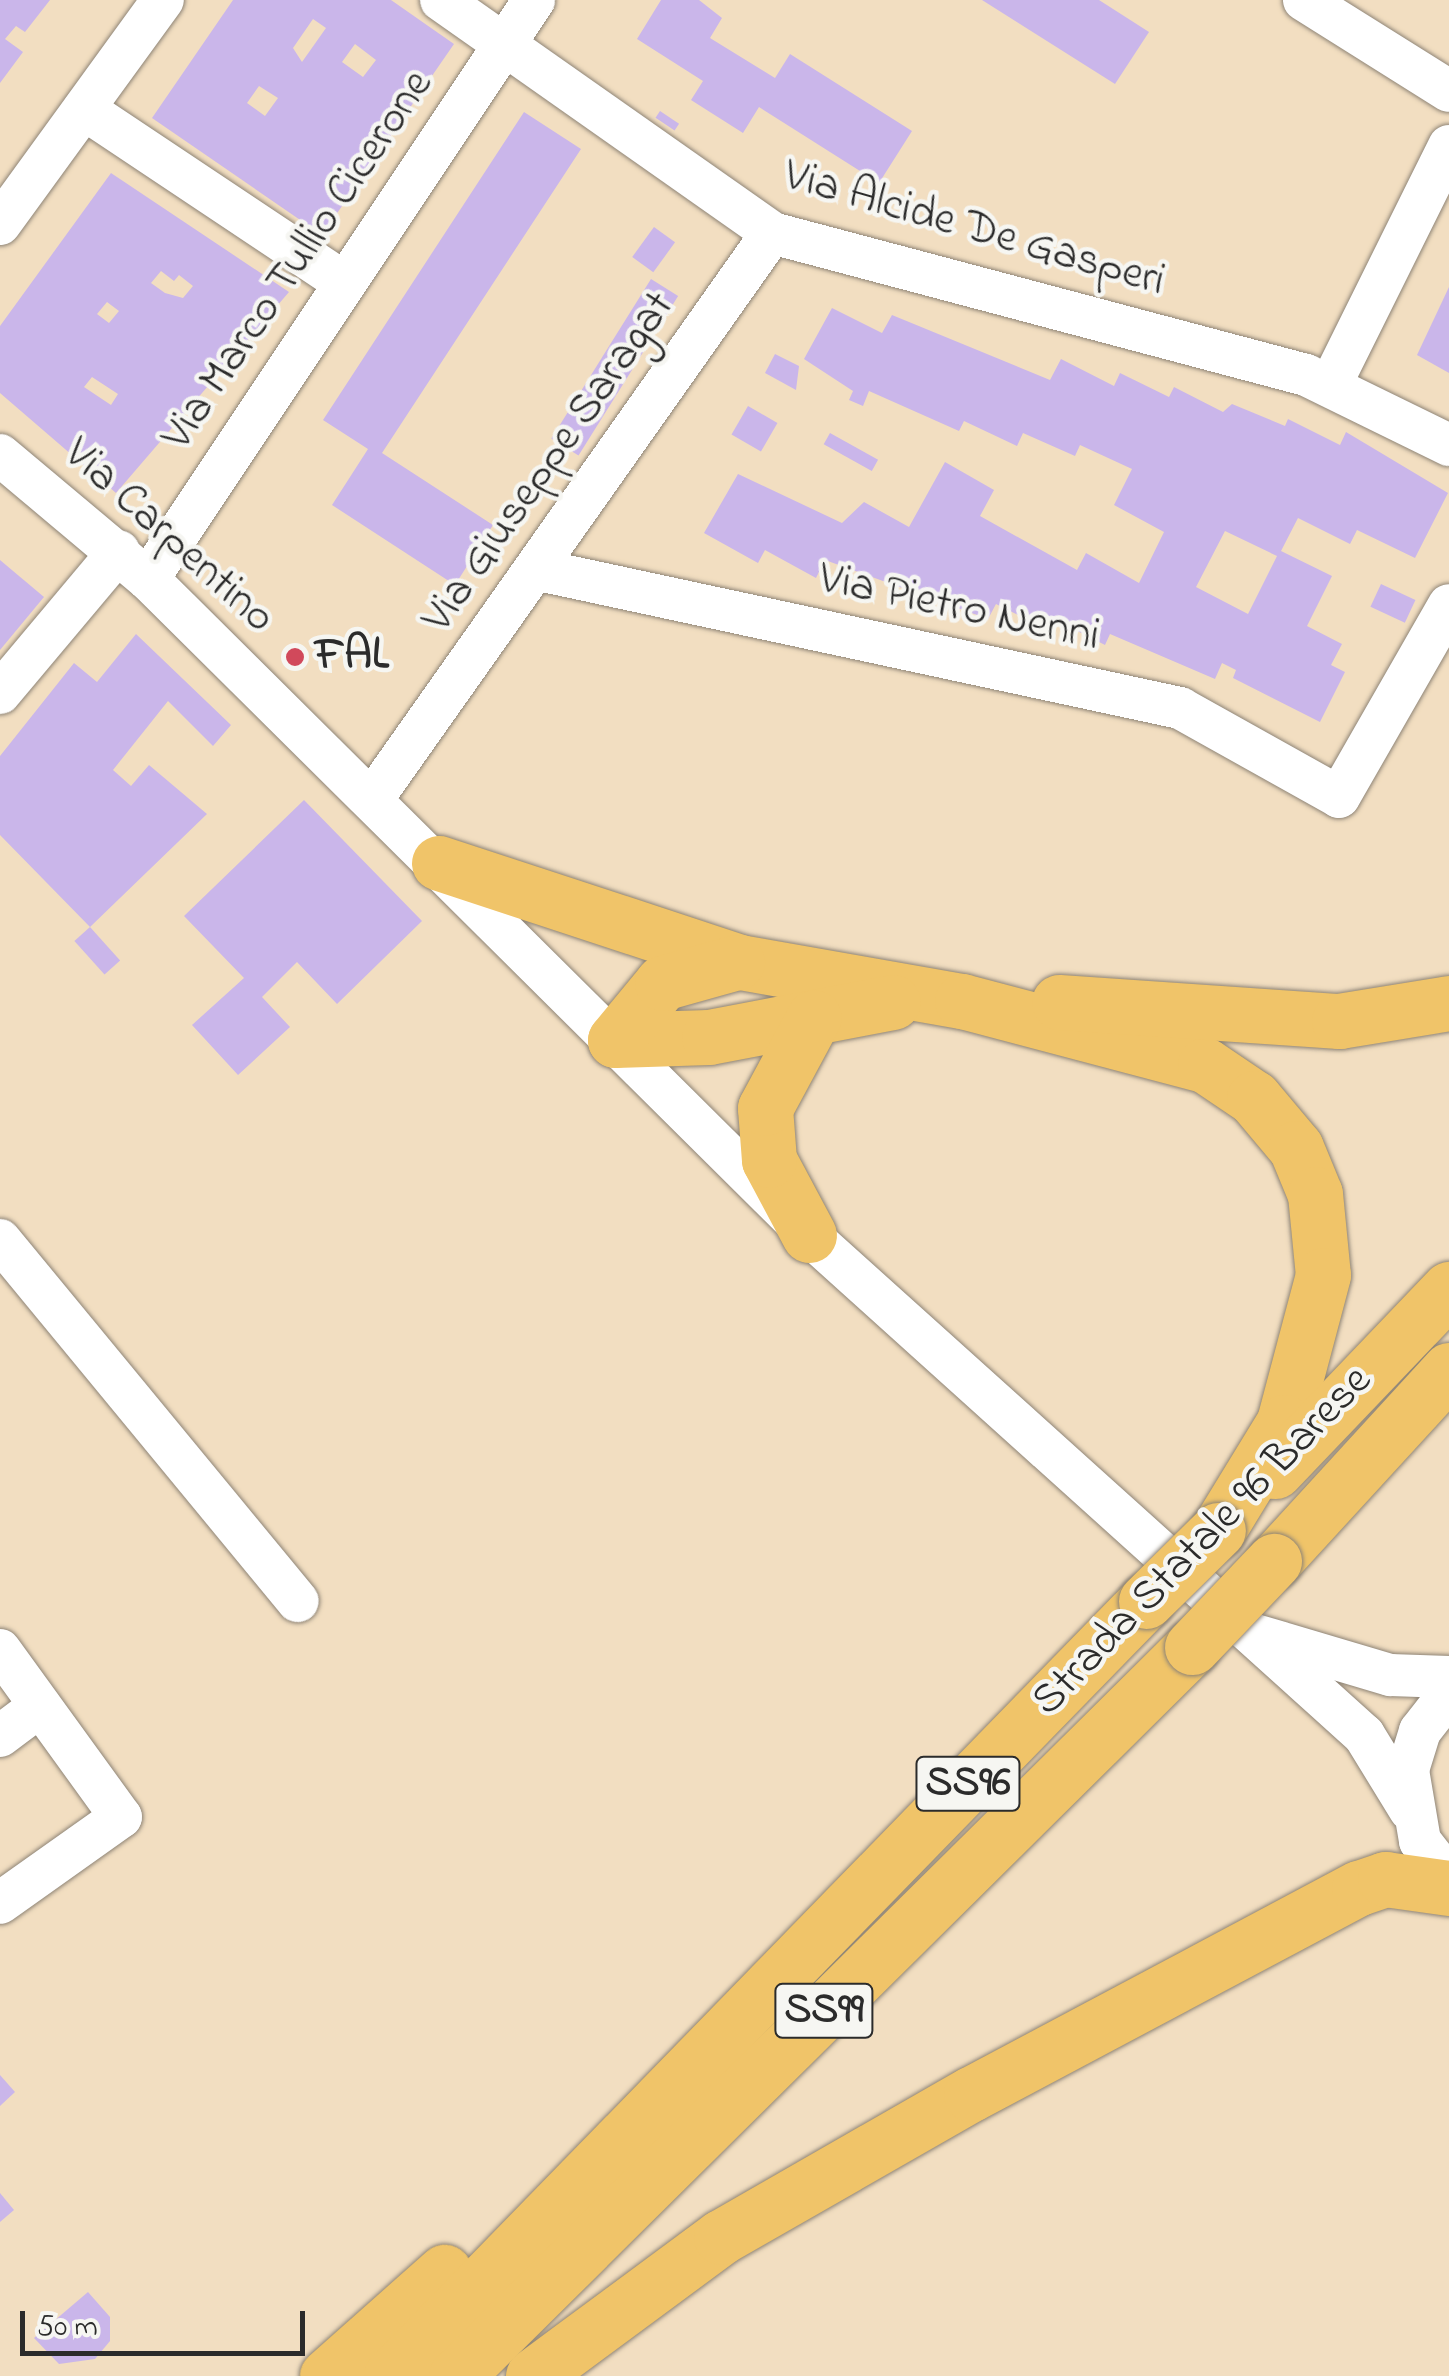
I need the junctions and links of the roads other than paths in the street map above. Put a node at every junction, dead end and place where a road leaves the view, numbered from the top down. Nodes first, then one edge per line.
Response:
1 (162, 0) edge
2 (442, 0) edge
3 (534, 0) edge
4 (1304, 0) edge
5 (504, 46) junction
6 (1449, 91) edge
7 (84, 109) junction
8 (1449, 146) edge
9 (0, 224) edge
10 (772, 233) junction
11 (346, 283) junction
12 (1330, 386) junction
13 (1449, 445) edge
14 (0, 454) edge
15 (134, 565) junction
16 (540, 570) junction
17 (1449, 605) edge
18 (0, 693) edge
19 (373, 798) junction
20 (439, 863) junction
21 (740, 962) junction
22 (952, 999) junction
23 (1449, 1003) edge
24 (814, 1017) junction
25 (615, 1040) junction
26 (809, 1234) junction
27 (0, 1240) edge
28 (1449, 1289) edge
29 (1449, 1370) edge
30 (1218, 1530) junction
31 (298, 1600) dead end
32 (1244, 1630) junction
33 (0, 1650) edge
34 (1449, 1678) edge
35 (1449, 1694) edge
36 (40, 1706) junction
37 (0, 1736) edge
38 (1410, 1810) junction
39 (1449, 1878) edge
40 (1449, 1888) edge
41 (0, 1903) edge
42 (790, 1967) junction
43 (327, 2376) edge
44 (392, 2376) edge
45 (456, 2376) edge
46 (533, 2376) edge

1 - 7 street
2 - 5 street, Via Alcide De Gasperi
3 - 5 street, Via Marco Tullio Cicerone
4 - 6 street
5 - 10 street, Via Alcide De Gasperi
5 - 11 street, Via Marco Tullio Cicerone
7 - 9 street
7 - 11 street
8 - 12 street
10 - 12 street, Via Alcide De Gasperi
10 - 16 street, Via Giuseppe Saragat
11 - 15 street, Via Marco Tullio Cicerone
12 - 13 street, Via Alcide De Gasperi
14 - 15 street, Via Carpentino
15 - 18 street, Via Marco Tullio Cicerone
15 - 19 street, Via Carpentino
16 - 17 street, Via Pietro Nenni
16 - 19 street, Via Giuseppe Saragat
19 - 20 street, Via Carpentino
20 - 21 highway
20 - 25 street, Via Carpentino
21 - 22 highway
21 - 25 highway
22 - 23 highway
22 - 24 highway
22 - 30 highway
24 - 25 highway
24 - 26 highway
25 - 26 street, Via Carpentino
26 - 32 street, Via Carpentino
27 - 31 street
28 - 30 highway, Strada Statale 96 Barese / SS96
29 - 45 highway, Strada Statale 96 Barese / SS99, bridge
30 - 42 highway, Strada Statale 96 Barese / SS96, bridge
32 - 34 street
32 - 38 street, Via Carpentino
33 - 36 street
35 - 38 street
36 - 37 street
36 - 41 street
38 - 39 street, Via Carpentino
40 - 46 highway
42 - 43 highway
42 - 44 highway, SS99

